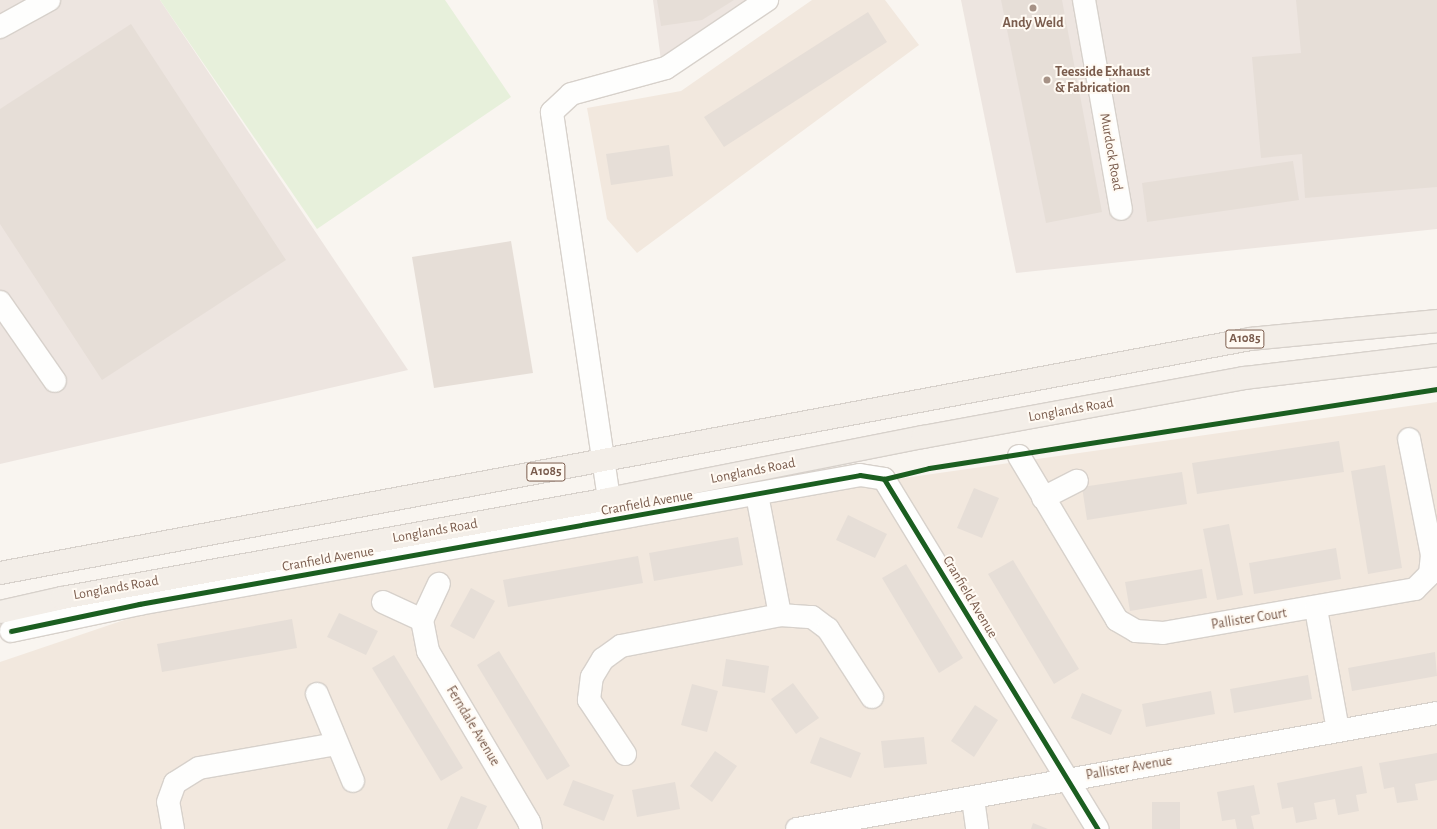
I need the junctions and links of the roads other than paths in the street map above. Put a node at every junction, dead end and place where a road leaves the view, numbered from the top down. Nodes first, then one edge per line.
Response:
1 (49, 0) edge
2 (767, 0) edge
3 (1084, 0) edge
4 (0, 27) edge
5 (1121, 209) dead end
6 (0, 302) edge
7 (1437, 321) edge
8 (1437, 355) edge
9 (55, 381) dead end
10 (1409, 439) dead end
11 (1019, 456) dead end
12 (604, 461) junction
13 (1078, 481) dead end
14 (1428, 485) edge
15 (757, 495) junction
16 (1043, 498) junction
17 (609, 499) junction
18 (0, 573) edge
19 (439, 584) dead end
20 (383, 602) dead end
21 (1316, 609) junction
22 (0, 612) edge
23 (780, 615) junction
24 (422, 620) junction
25 (11, 631) dead end
26 (317, 694) dead end
27 (872, 697) dead end
28 (1437, 713) edge
29 (1338, 730) junction
30 (337, 744) junction
31 (625, 754) dead end
32 (1067, 779) junction
33 (354, 781) dead end
34 (973, 798) junction
35 (173, 829) edge
36 (531, 829) edge
37 (797, 829) edge
38 (977, 829) edge
39 (1098, 829) edge

1 - 4 street
2 - 12 street
3 - 5 street, Murdock Road
6 - 9 street
7 - 12 main road, A1085
8 - 17 main road, Longlands Road
10 - 14 street, Pallister Court
11 - 16 street, Pallister Court
12 - 17 street
12 - 18 main road, A1085
13 - 16 street
14 - 21 street, Pallister Court
15 - 23 street
15 - 25 street, Cranfield Avenue
15 - 32 street, Cranfield Avenue
16 - 21 street, Pallister Court
17 - 22 main road, Longlands Road
19 - 24 street
20 - 24 street
21 - 29 street
23 - 27 street
23 - 31 street
24 - 36 street, Ferndale Avenue
26 - 30 street
28 - 29 street, Pallister Avenue
29 - 32 street, Pallister Avenue
30 - 33 street
30 - 35 street
32 - 34 street, Pallister Avenue
32 - 39 street, Cranfield Avenue
34 - 37 street, Pallister Avenue
34 - 38 street

